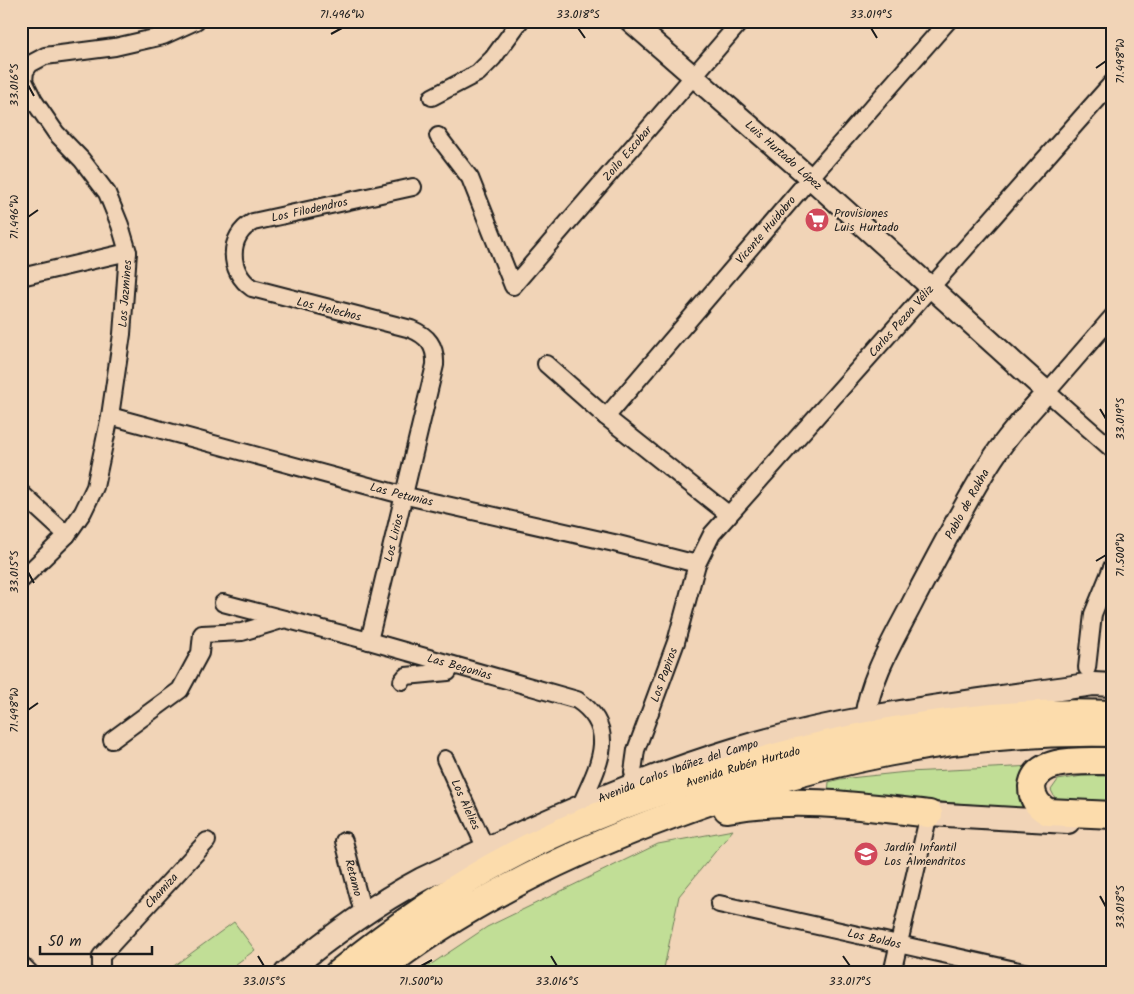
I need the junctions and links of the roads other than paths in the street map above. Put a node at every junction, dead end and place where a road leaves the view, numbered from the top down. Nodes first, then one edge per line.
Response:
1 (196, 21) edge
2 (520, 21) edge
3 (630, 21) edge
4 (741, 21) edge
5 (948, 21) edge
6 (693, 76) junction
7 (1113, 82) edge
8 (432, 97) dead end
9 (438, 136) dead end
10 (810, 178) junction
11 (413, 187) dead end
12 (128, 252) junction
13 (234, 261) joint
14 (21, 277) edge
15 (930, 287) junction
16 (1113, 316) edge
17 (433, 347) joint
18 (546, 364) dead end
19 (1047, 392) junction
20 (110, 416) junction
21 (606, 417) junction
22 (1113, 450) edge
23 (21, 493) edge
24 (402, 495) junction
25 (728, 514) junction
26 (67, 535) junction
27 (697, 564) junction
28 (1113, 564) edge
29 (21, 580) edge
30 (223, 603) dead end
31 (285, 619) junction
32 (369, 641) junction
33 (452, 664) junction
34 (1086, 668) dead end
35 (402, 681) dead end
36 (1113, 685) edge
37 (1113, 714) edge
38 (865, 718) junction
39 (1113, 733) edge
40 (112, 740) dead end
41 (445, 759) dead end
42 (1113, 761) edge
43 (637, 785) junction
44 (579, 809) junction
45 (929, 814) junction
46 (1113, 815) edge
47 (1113, 824) edge
48 (626, 832) junction
49 (207, 842) dead end
50 (344, 842) dead end
51 (486, 849) junction
52 (720, 904) dead end
53 (363, 913) junction
54 (899, 944) junction
55 (21, 964) edge
56 (100, 968) edge
57 (379, 971) edge
58 (30, 973) edge
59 (286, 973) edge
60 (338, 973) edge
61 (892, 973) edge
62 (1028, 973) edge

1 - 12 street, Los Jazmines
2 - 8 street
3 - 6 street, Luis Hurtado López
4 - 6 street, Zoilo Escobar
5 - 10 street, Vicente Huidobro
6 - 9 street, Zoilo Escobar
6 - 10 street, Luis Hurtado López
7 - 15 street, Carlos Pezoa Véliz
10 - 15 street, Luis Hurtado López
10 - 21 street, Vicente Huidobro
11 - 13 street, Los Filodendros
12 - 14 street
12 - 20 street, Los Jazmines
13 - 17 street, Los Helechos
15 - 19 street, Luis Hurtado López
15 - 25 street, Carlos Pezoa Véliz
16 - 19 street, Pablo de Rokha
17 - 24 street, Los Lirios
18 - 21 street
19 - 22 street
19 - 38 street, Pablo de Rokha
20 - 24 street, Las Petunias
20 - 26 street, Los Jazmines
21 - 25 street
23 - 26 street
24 - 27 street, Las Petunias
24 - 32 street, Los Lirios
25 - 27 street, Carlos Pezoa Véliz
26 - 29 street, Los Jazmines
27 - 43 street, Los Papiros
28 - 34 street
30 - 31 street, Las Begonias
31 - 32 street, Las Begonias
31 - 40 street
32 - 33 street, Las Begonias
33 - 35 street
33 - 44 street, Las Begonias
36 - 38 main road, Avenida Carlos Ibáñez del Campo
37 - 60 highway, Avenida Rubén Hurtado
38 - 43 main road, Avenida Carlos Ibáñez del Campo
39 - 48 highway, Avenida Rubén Hurtado
41 - 51 street, Los Alelies
42 - 46 highway
43 - 44 main road, Avenida Carlos Ibáñez del Campo
44 - 51 main road, Avenida Carlos Ibáñez del Campo
45 - 47 main road
45 - 48 highway
45 - 54 street
48 - 57 highway, Avenida Rubén Hurtado
49 - 56 street, Chamiza
50 - 53 street, Retamo
51 - 53 main road, Avenida Carlos Ibáñez del Campo
52 - 54 street, Los Boldos
53 - 59 main road, Avenida Carlos Ibáñez del Campo
54 - 61 street
54 - 62 street, Los Boldos
55 - 58 street

